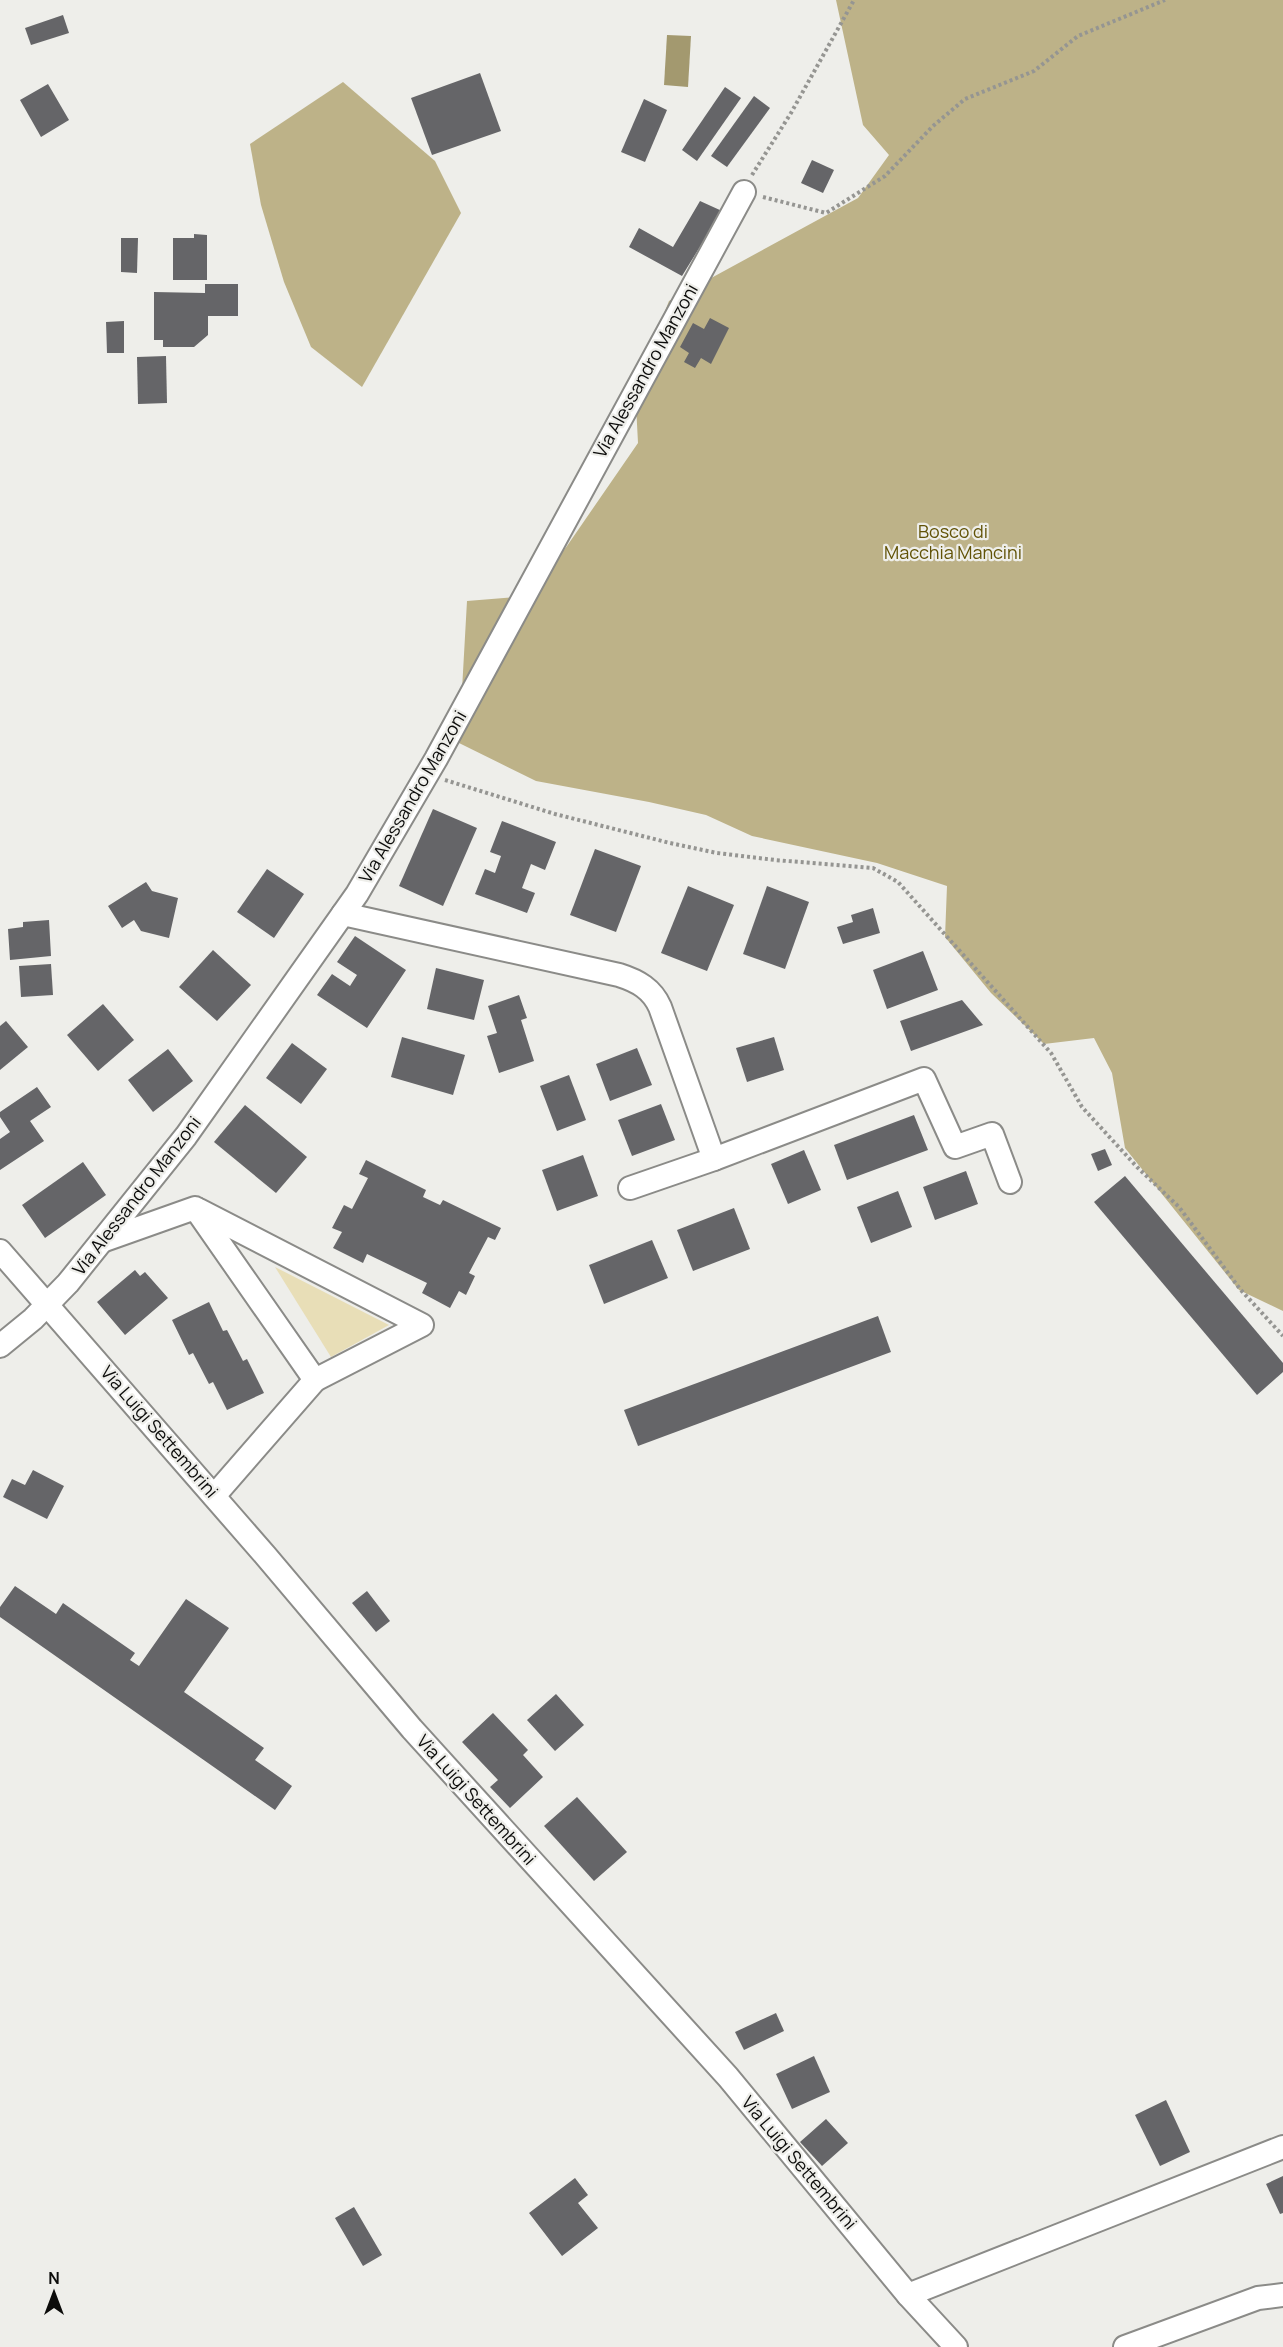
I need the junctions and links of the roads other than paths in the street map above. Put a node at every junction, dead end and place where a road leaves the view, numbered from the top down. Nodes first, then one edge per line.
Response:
1 (744, 192) road end
2 (343, 914) junction
3 (714, 1159) junction
4 (1010, 1182) dead end
5 (630, 1188) dead end
6 (195, 1208) junction
7 (102, 1241) junction
8 (0, 1251) edge
9 (46, 1306) junction
10 (0, 1346) edge
11 (315, 1380) junction
12 (214, 1496) junction
13 (1283, 2147) edge
14 (908, 2295) junction
15 (1283, 2295) edge
16 (956, 2347) edge
17 (1125, 2347) edge

1 - 2 street, Via Alessandro Manzoni
2 - 3 street
2 - 7 street, Via Alessandro Manzoni
3 - 4 street
3 - 5 street
6 - 7 street
6 - 11 street
6 - 11 street
7 - 9 street, Via Alessandro Manzoni
8 - 9 street, Via Luigi Settembrini
9 - 10 street, Via Alessandro Manzoni
9 - 12 street, Via Luigi Settembrini
11 - 12 street
12 - 14 street, Via Luigi Settembrini
13 - 14 street
14 - 16 street, Via Luigi Settembrini
15 - 17 street

